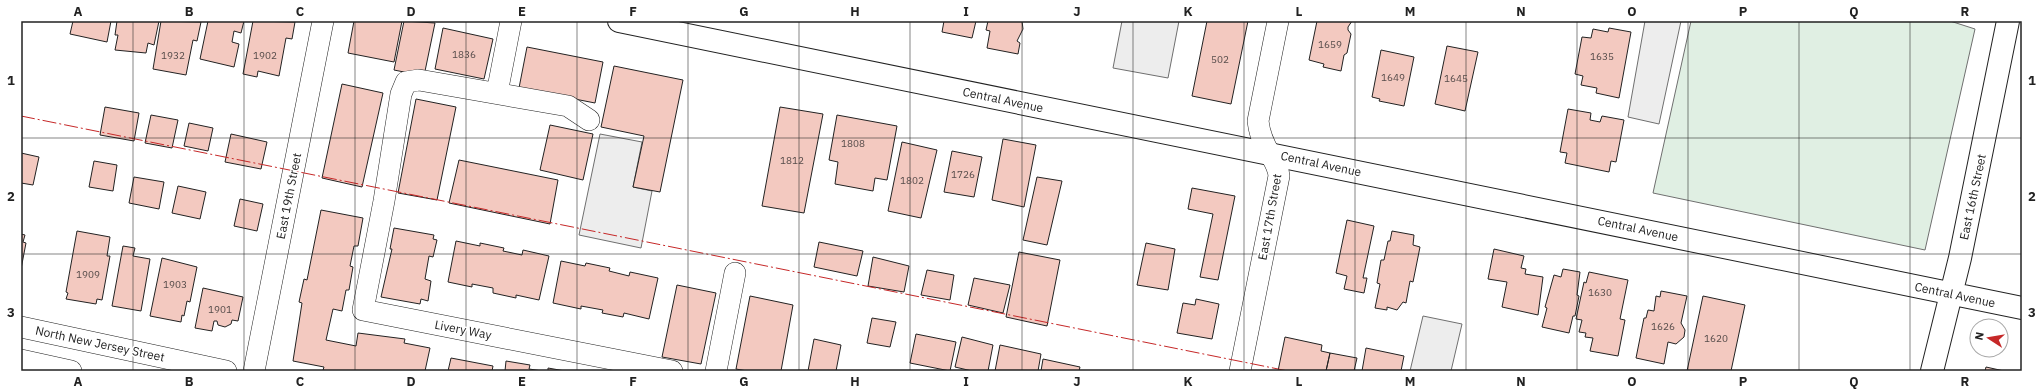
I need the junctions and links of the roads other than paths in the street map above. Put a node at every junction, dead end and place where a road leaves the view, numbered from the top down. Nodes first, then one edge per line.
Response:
1 (323, 21) edge
2 (511, 21) edge
3 (619, 21) edge
4 (1278, 21) edge
5 (2008, 21) edge
6 (497, 93) junction
7 (589, 120) dead end
8 (1269, 153) junction
9 (735, 273) dead end
10 (1952, 294) junction
11 (2022, 308) edge
12 (21, 327) edge
13 (21, 360) edge
14 (71, 371) edge
15 (226, 371) edge
16 (254, 371) edge
17 (672, 371) edge
18 (716, 371) edge
19 (1240, 371) edge
20 (1932, 371) edge

1 - 16 street, East 19th Street
2 - 6 street
3 - 8 main road, Central Avenue
4 - 8 street, East 17th Street
5 - 10 main road, East 16th Street
6 - 7 street
6 - 17 street, Livery Way
8 - 10 main road, Central Avenue
8 - 19 street, East 17th Street
9 - 18 street
10 - 11 main road, Central Avenue
10 - 20 main road, East 16th Street
12 - 15 street, North New Jersey Street
13 - 14 street

